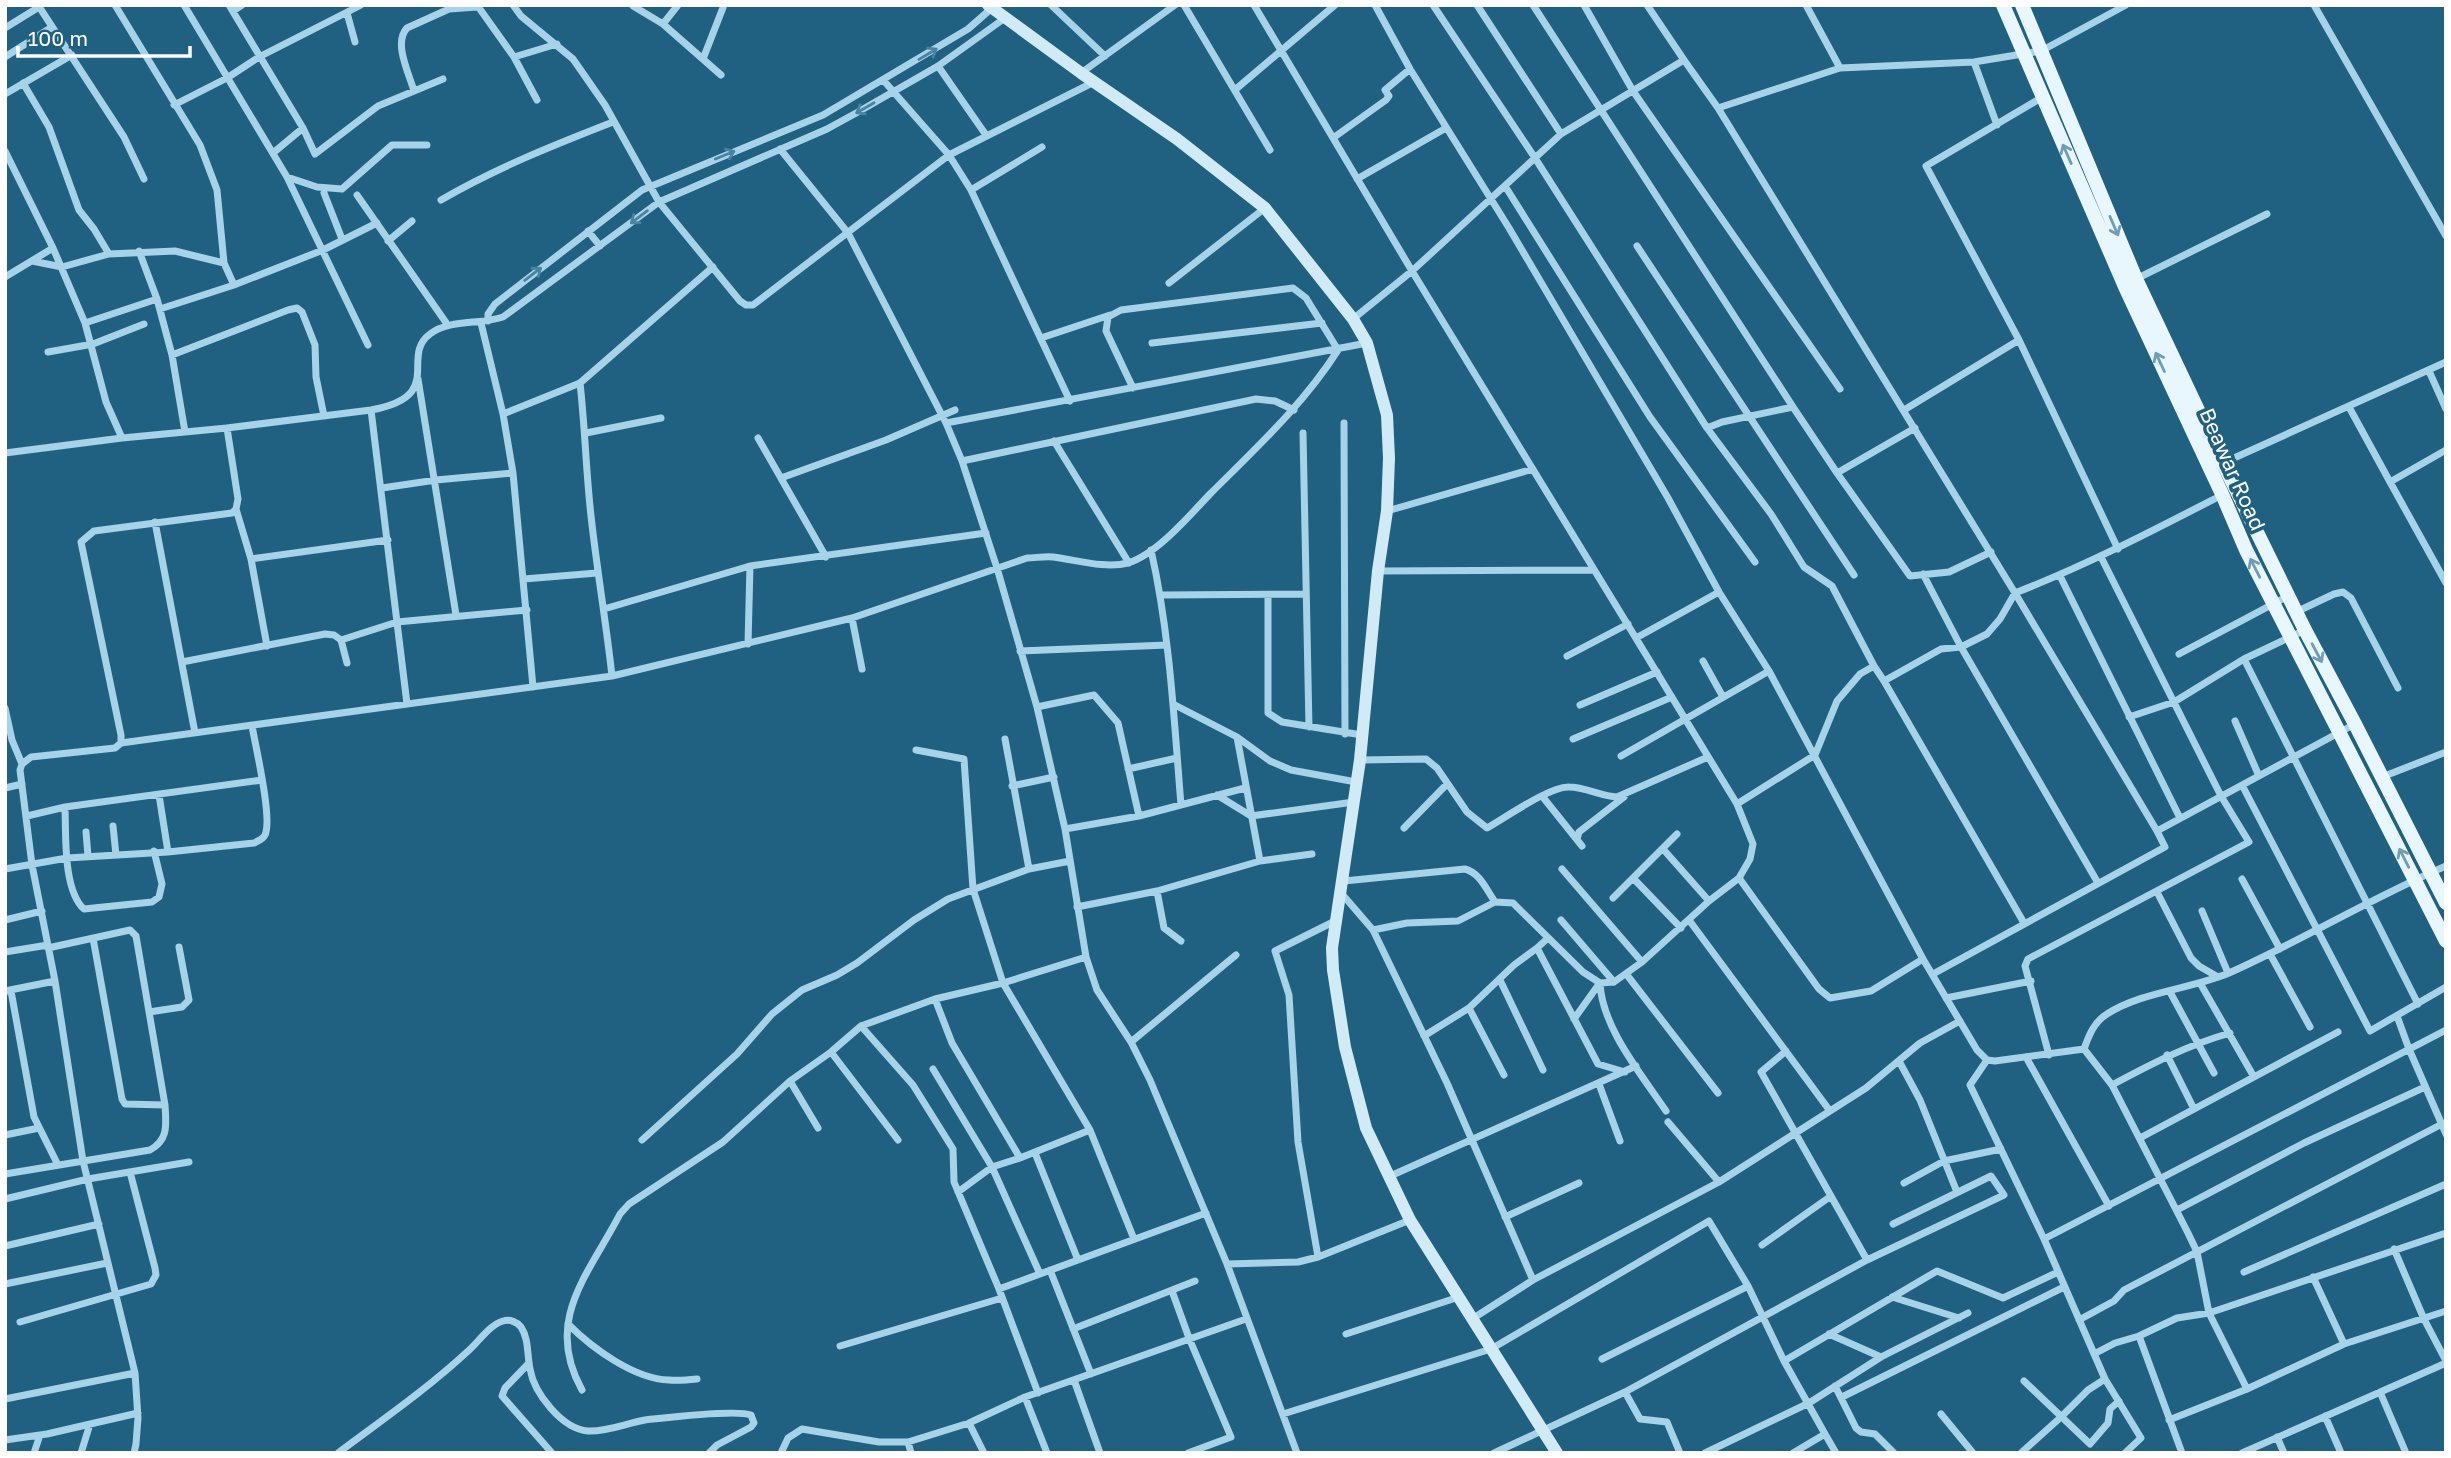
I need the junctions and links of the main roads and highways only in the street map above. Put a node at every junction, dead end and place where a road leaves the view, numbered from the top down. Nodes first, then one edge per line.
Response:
1 (2003, 5) edge
2 (2022, 5) edge
3 (2229, 491) junction
4 (2446, 903) edge
5 (2446, 940) edge

3 -> 1 main road, Beawar Road
2 -> 3 main road, Beawar Road
3 -> 4 main road, Beawar Road
5 -> 3 main road, Beawar Road

